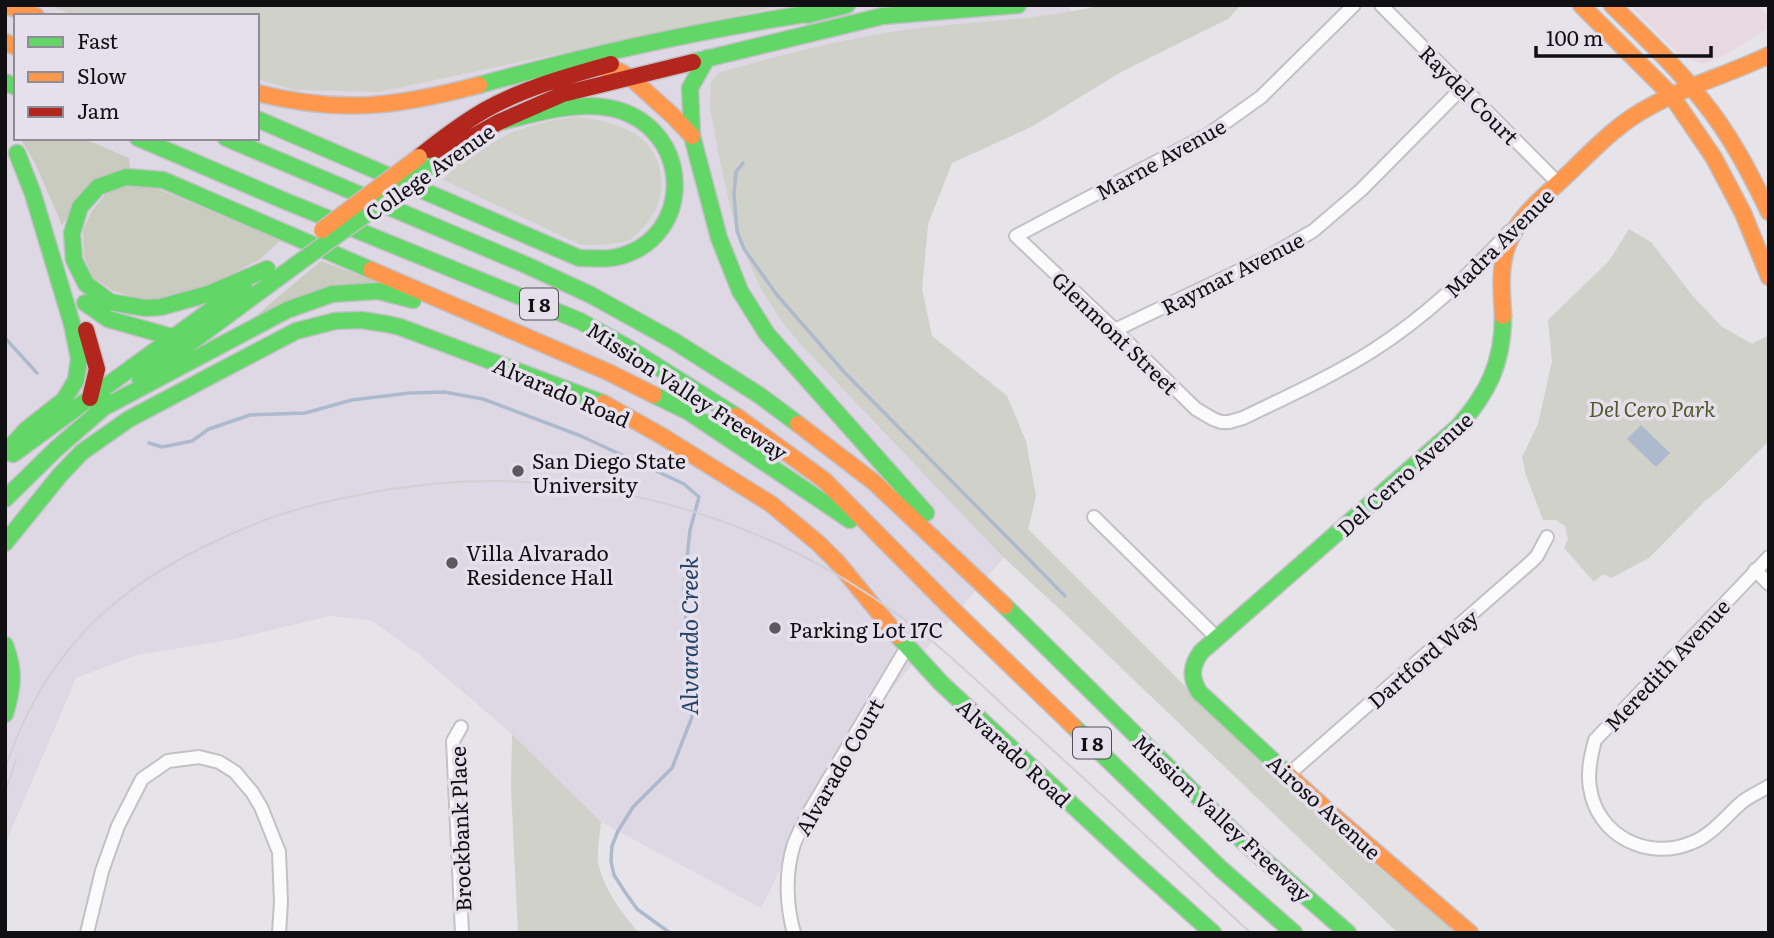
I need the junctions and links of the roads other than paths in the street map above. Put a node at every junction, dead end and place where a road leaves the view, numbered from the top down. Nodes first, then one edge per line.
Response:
1 (5, 5) edge
2 (846, 5) edge
3 (1018, 5) edge
4 (1354, 5) edge
5 (1381, 5) edge
6 (1581, 5) edge
7 (1612, 5) edge
8 (819, 12) junction
9 (30, 14) edge
10 (1769, 55) edge
11 (707, 58) junction
12 (599, 67) junction
13 (631, 78) junction
14 (1462, 87) junction
15 (1692, 87) junction
16 (259, 93) edge
17 (1671, 95) junction
18 (259, 120) edge
19 (499, 121) junction
20 (692, 136) junction
21 (143, 140) edge
22 (231, 140) edge
23 (1558, 183) junction
24 (1769, 212) edge
25 (1519, 222) junction
26 (1016, 236) joint
27 (291, 261) junction
28 (267, 270) junction
29 (1769, 276) edge
30 (72, 291) junction
31 (1115, 330) junction
32 (522, 334) junction
33 (172, 337) junction
34 (194, 340) junction
35 (94, 404) junction
36 (1221, 422) joint
37 (5, 453) edge
38 (5, 460) edge
39 (5, 499) edge
40 (1094, 517) dead end
41 (1548, 537) dead end
42 (5, 543) edge
43 (893, 549) junction
44 (1769, 557) edge
45 (1755, 570) junction
46 (1769, 584) edge
47 (1026, 625) junction
48 (1217, 638) junction
49 (5, 645) edge
50 (906, 647) junction
51 (1191, 671) joint
52 (5, 714) edge
53 (461, 727) dead end
54 (1289, 774) junction
55 (1769, 786) edge
56 (87, 933) edge
57 (279, 933) edge
58 (462, 933) edge
59 (794, 933) edge
60 (1213, 933) edge
61 (1294, 933) edge
62 (1348, 933) edge
63 (1470, 933) edge

1 - 9 main road
2 - 8 main road, College Avenue
3 - 11 main road, College Avenue
4 - 26 street, Marne Avenue
5 - 14 street, Raydel Court
6 - 17 main road
7 - 15 main road
8 - 12 main road, College Avenue
8 - 16 main road
10 - 15 main road, Madra Avenue
11 - 13 main road, College Avenue
11 - 20 main road
12 - 13 main road
12 - 27 main road, College Avenue, bridge
13 - 19 main road, College Avenue
13 - 20 main road
14 - 23 street, Raydel Court
14 - 31 street, Raymar Avenue
15 - 17 main road, Madra Avenue
15 - 24 main road
17 - 23 main road, Madra Avenue
17 - 29 main road
18 - 19 main road
19 - 27 main road, College Avenue, bridge
20 - 47 main road
21 - 43 main road, Mission Valley Freeway / I 8
22 - 47 main road, Mission Valley Freeway / I 8
23 - 25 main road, Madra Avenue
25 - 36 street, Madra Avenue
25 - 48 main road, Del Cerro Avenue
26 - 31 street, Glenmont Street
27 - 28 main road, College Avenue
27 - 34 main road, College Avenue
28 - 32 main road
28 - 33 main road, College Avenue
30 - 33 main road
30 - 35 main road
30 - 37 main road
31 - 36 street, Glenmont Street
32 - 35 main road
32 - 43 main road
33 - 34 main road
33 - 35 main road, College Avenue
34 - 35 main road, College Avenue
35 - 38 main road, College Avenue
35 - 39 main road, College Avenue
40 - 48 street
41 - 54 street, Dartford Way
42 - 50 main road, Alvarado Road
43 - 61 main road, Mission Valley Freeway / I 8
44 - 45 street, Meredith Avenue
45 - 46 street
45 - 55 street, Meredith Avenue
47 - 62 main road, Mission Valley Freeway / I 8
48 - 51 main road, Del Cerro Avenue
49 - 52 main road
50 - 59 street, Alvarado Court
50 - 60 main road, Alvarado Road
51 - 54 main road, Airoso Avenue
53 - 58 street, Brockbank Place
54 - 63 main road, Airoso Avenue
56 - 57 street

